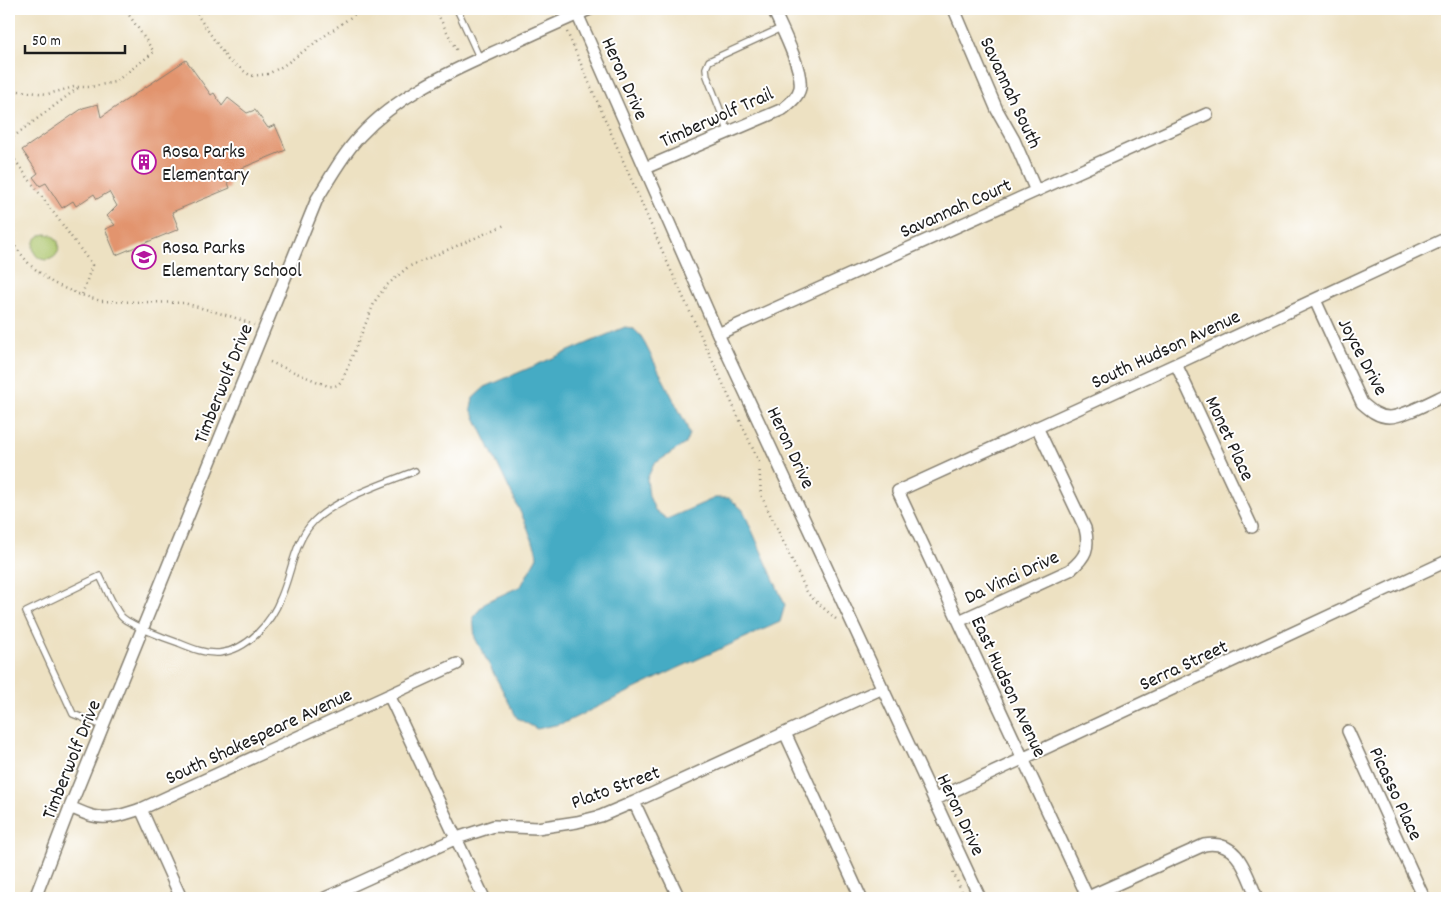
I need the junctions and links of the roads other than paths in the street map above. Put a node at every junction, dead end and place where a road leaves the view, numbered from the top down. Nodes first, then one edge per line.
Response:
1 (457, 9) edge
2 (590, 9) edge
3 (773, 9) edge
4 (954, 9) edge
5 (576, 12) edge
6 (781, 28) junction
7 (480, 59) junction
8 (1207, 114) dead end
9 (728, 133) junction
10 (645, 168) junction
11 (1036, 191) junction
12 (1447, 238) edge
13 (1314, 300) junction
14 (718, 334) junction
15 (1176, 364) junction
16 (1447, 394) edge
17 (1037, 427) junction
18 (415, 471) dead end
19 (898, 491) joint
20 (1252, 527) dead end
21 (1447, 561) edge
22 (959, 621) junction
23 (142, 629) junction
24 (457, 664) dead end
25 (883, 688) junction
26 (389, 695) junction
27 (103, 726) junction
28 (1348, 731) dead end
29 (785, 733) junction
30 (1023, 759) junction
31 (934, 800) junction
32 (634, 802) junction
33 (70, 807) junction
34 (141, 809) junction
35 (457, 838) junction
36 (35, 898) edge
37 (181, 898) edge
38 (324, 898) edge
39 (484, 898) edge
40 (679, 898) edge
41 (861, 898) edge
42 (980, 898) edge
43 (1087, 898) edge
44 (1257, 898) edge
45 (1424, 898) edge

1 - 7 lane
2 - 5 street, Timberwolf Drive
3 - 6 street, Timberwolf Trail
4 - 11 street, Savannah South
5 - 7 street, Timberwolf Drive
5 - 10 street, Heron Drive
6 - 9 street, Timberwolf Trail
6 - 9 lane
7 - 23 street, Timberwolf Drive
8 - 11 street, Savannah Court
9 - 10 street, Timberwolf Trail
10 - 14 street, Heron Drive
11 - 14 street, Savannah Court
12 - 13 street, South Hudson Avenue
13 - 15 street, South Hudson Avenue
13 - 16 street, Joyce Drive
14 - 25 street, Heron Drive
15 - 17 street, South Hudson Avenue
15 - 20 street, Monet Place
17 - 19 street, South Hudson Avenue
17 - 22 street, Da Vinci Drive
18 - 23 lane
19 - 22 street, East Hudson Avenue
21 - 30 street, Serra Street
22 - 30 street, East Hudson Avenue
23 - 27 street, Timberwolf Drive
23 - 27 lane
24 - 26 street, South Shakespeare Avenue
25 - 29 street, Plato Street
25 - 31 street, Heron Drive
26 - 34 street, South Shakespeare Avenue
26 - 35 street
27 - 33 street, Timberwolf Drive
28 - 45 street, Picasso Place
29 - 32 street, Plato Street
29 - 41 street
30 - 31 street, Serra Street
30 - 43 street, East Hudson Avenue
31 - 42 street, Heron Drive
32 - 35 street, Plato Street
32 - 40 street
33 - 34 street, South Shakespeare Avenue
33 - 36 street, Timberwolf Drive
34 - 37 street
35 - 38 street, Plato Street
35 - 39 street
43 - 44 street

